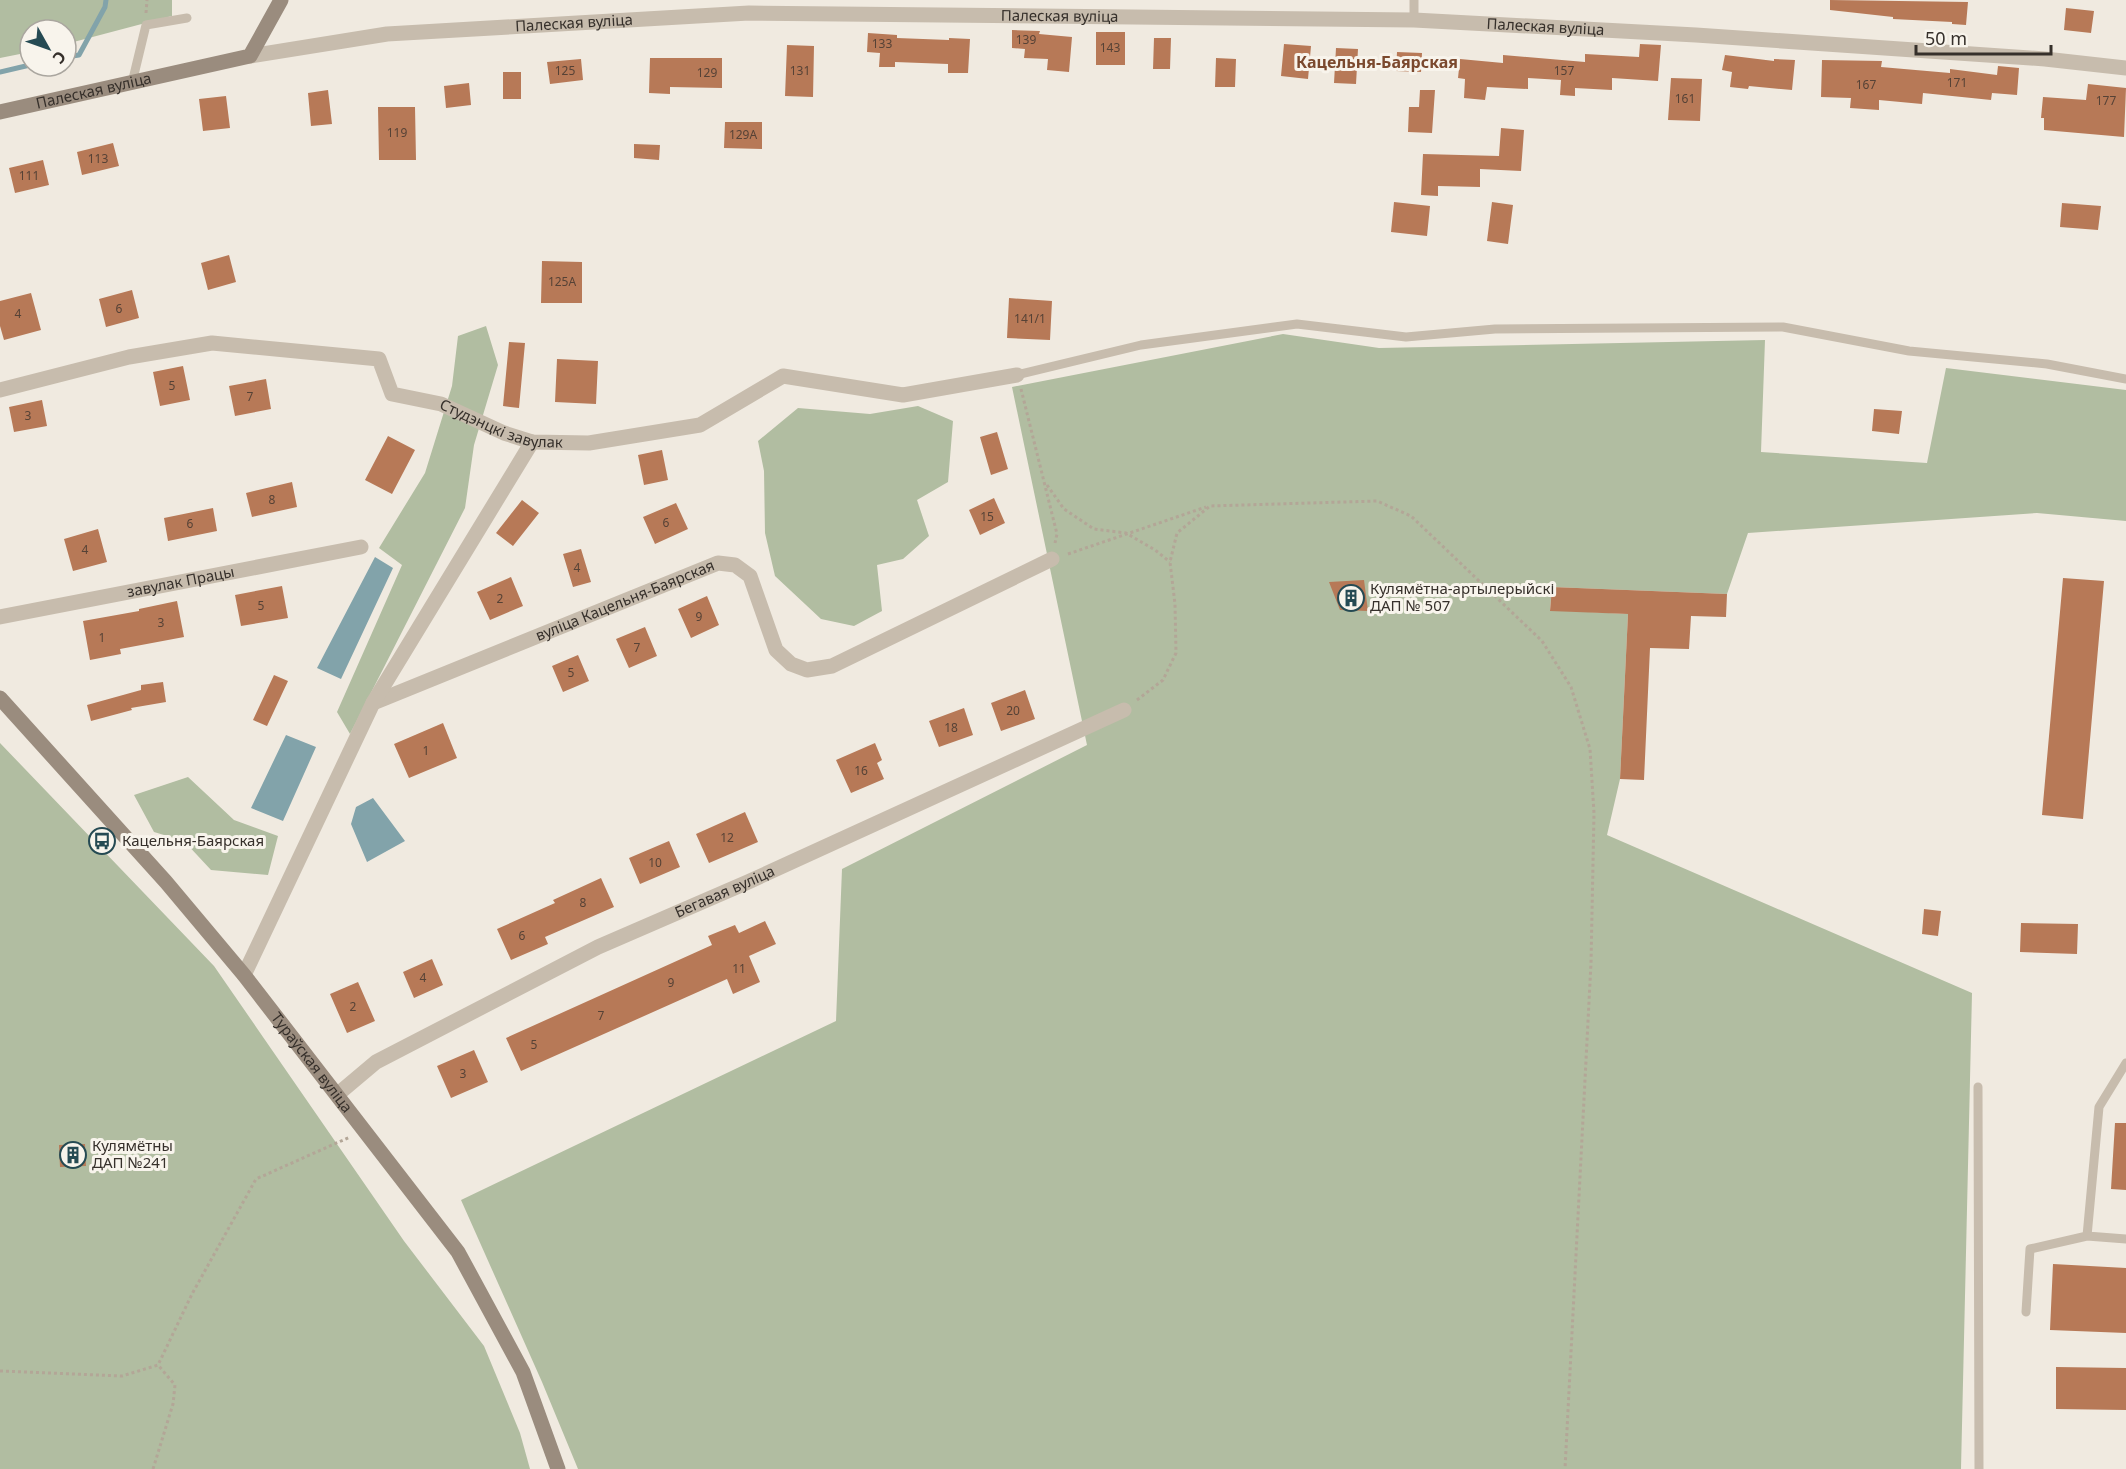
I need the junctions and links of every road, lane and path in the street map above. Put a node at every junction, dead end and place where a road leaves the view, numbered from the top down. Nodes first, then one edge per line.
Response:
1 (281, 0) edge
2 (1414, 0) edge
3 (187, 18) dead end
4 (1414, 20) junction
5 (250, 56) junction
6 (2126, 68) edge
7 (132, 83) junction
8 (0, 111) edge
9 (1017, 375) junction
10 (2126, 379) edge
11 (0, 390) edge
12 (532, 442) junction
13 (1046, 484) junction
14 (1210, 506) junction
15 (1126, 533) junction
16 (361, 547) dead end
17 (1052, 559) junction
18 (1170, 562) junction
19 (0, 617) edge
20 (0, 698) edge
21 (373, 703) junction
22 (1124, 710) joint
23 (244, 975) junction
24 (2126, 1063) edge
25 (1978, 1087) dead end
26 (338, 1095) junction
27 (365, 1130) junction
28 (2087, 1236) junction
29 (2126, 1239) edge
30 (2026, 1312) dead end
31 (158, 1365) junction
32 (0, 1371) edge
33 (153, 1469) edge
34 (558, 1469) edge
35 (1565, 1469) edge
36 (1979, 1469) edge

1 - 5 street
2 - 4 lane
3 - 7 lane
4 - 5 street, Палеская вуліца
4 - 6 street, Палеская вуліца
5 - 7 street, Палеская вуліца
7 - 8 street, Палеская вуліца
9 - 10 lane
9 - 12 street, Студэнцкі завулак
9 - 13 path
11 - 12 street, Студэнцкі завулак
12 - 21 street
13 - 15 path
13 - 17 path
14 - 15 path
14 - 18 path
14 - 35 path
15 - 17 path
15 - 18 path
16 - 19 street, завулак Працы
17 - 21 street, вуліца Кацельня-Баярская
18 - 22 path
20 - 23 street, Тураўская вуліца
21 - 23 street
22 - 26 street, Бегавая вуліца
23 - 26 street, Тураўская вуліца
24 - 28 lane
25 - 36 lane
26 - 27 street, Тураўская вуліца
27 - 31 path
27 - 34 street, Тураўская вуліца
28 - 29 lane
28 - 30 lane
31 - 32 path
31 - 33 path

